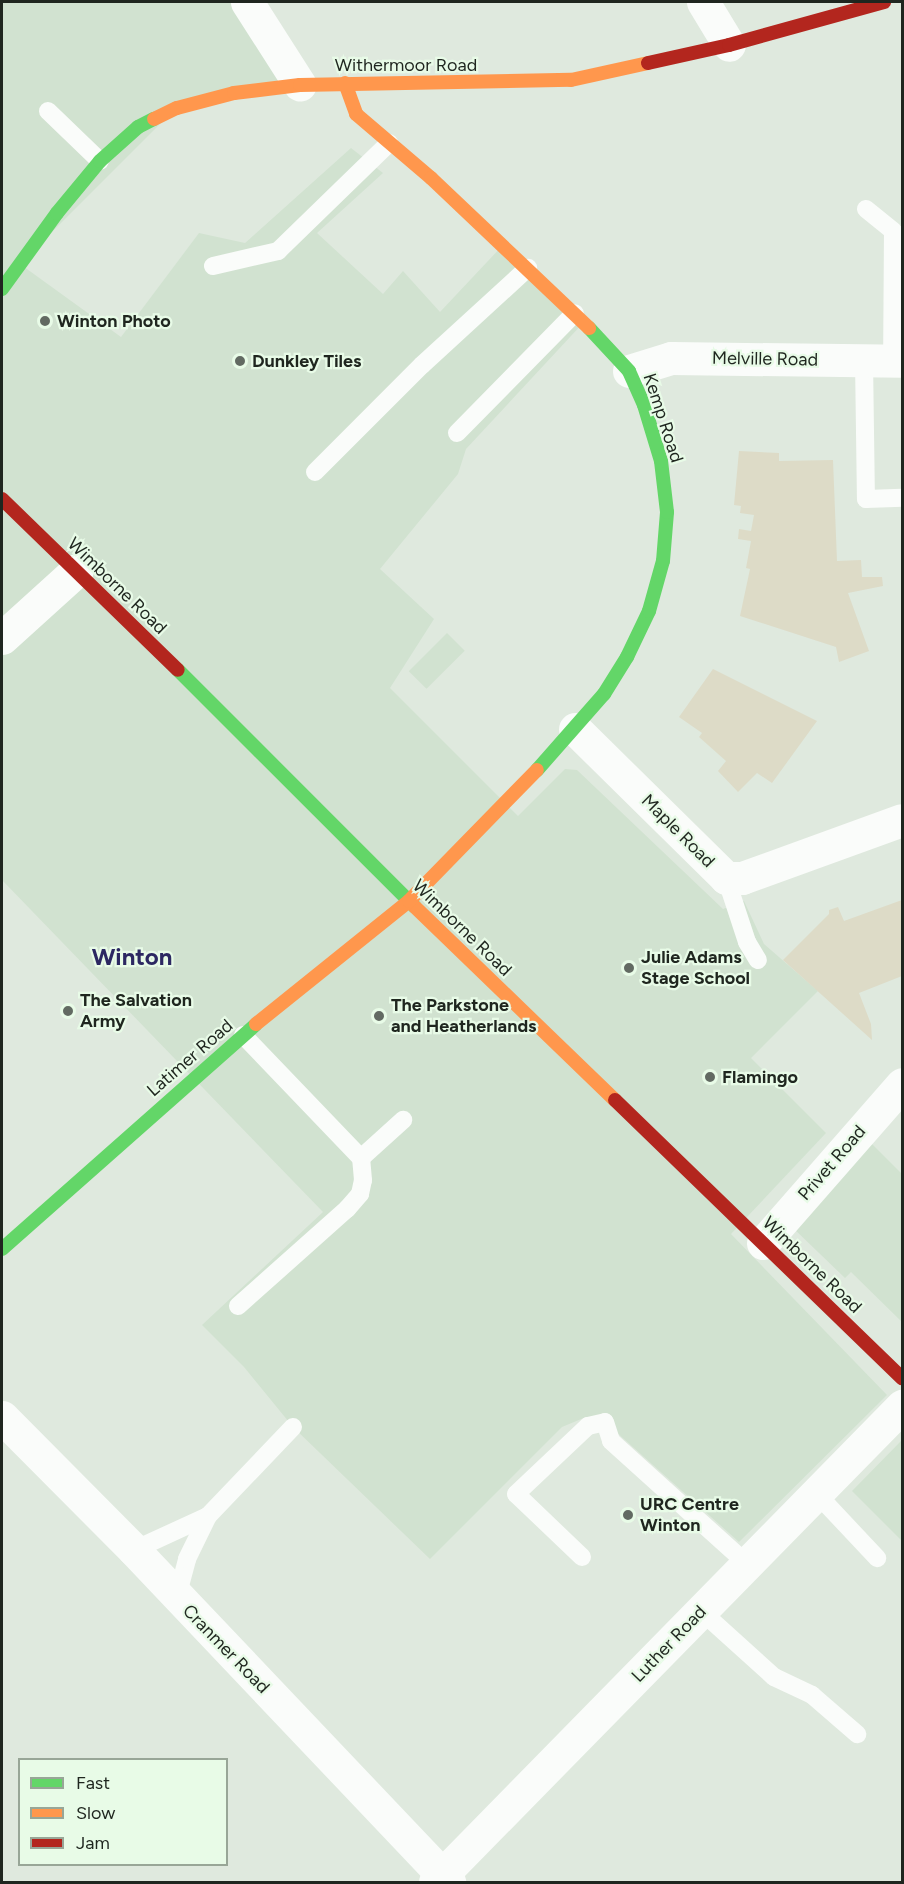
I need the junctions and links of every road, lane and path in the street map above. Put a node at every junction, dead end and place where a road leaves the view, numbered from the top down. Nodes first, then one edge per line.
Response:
1 (247, 2) edge
2 (703, 2) edge
3 (884, 2) edge
4 (729, 45) junction
5 (345, 83) junction
6 (300, 85) junction
7 (48, 111) dead end
8 (389, 142) junction
9 (100, 161) junction
10 (866, 209) dead end
11 (213, 266) dead end
12 (528, 268) junction
13 (2, 289) edge
14 (575, 313) junction
15 (886, 361) edge
16 (629, 371) junction
17 (457, 433) dead end
18 (315, 472) dead end
19 (903, 498) edge
20 (2, 499) edge
21 (77, 570) junction
22 (2, 638) edge
23 (575, 729) junction
24 (903, 820) edge
25 (726, 878) junction
26 (409, 901) junction
27 (758, 960) dead end
28 (243, 1035) junction
29 (903, 1084) edge
30 (404, 1120) dead end
31 (361, 1158) junction
32 (763, 1243) junction
33 (2, 1249) edge
34 (238, 1306) dead end
35 (903, 1378) edge
36 (903, 1406) edge
37 (2, 1417) edge
38 (293, 1427) dead end
39 (817, 1494) junction
40 (208, 1516) junction
41 (134, 1550) junction
42 (582, 1557) dead end
43 (877, 1558) dead end
44 (747, 1564) junction
45 (177, 1598) junction
46 (701, 1611) junction
47 (857, 1734) dead end
48 (442, 1880) edge

1 - 6 street
2 - 4 street
3 - 4 street, Withermoor Road
4 - 5 street, Withermoor Road
5 - 6 street, Withermoor Road
5 - 8 street, Kemp Road
6 - 9 street, Withermoor Road
7 - 9 lane
8 - 11 lane
8 - 12 street, Kemp Road
9 - 13 street, Withermoor Road
10 - 15 lane
12 - 14 street, Kemp Road
12 - 18 lane
14 - 16 street, Kemp Road
14 - 17 lane
15 - 16 street, Melville Road
15 - 19 lane
16 - 23 street, Kemp Road
20 - 21 street, Wimborne Road
21 - 22 street
21 - 26 street, Wimborne Road
23 - 25 street, Maple Road
23 - 26 street, Kemp Road
24 - 25 street, Maple Road
25 - 27 lane
26 - 28 street, Latimer Road
26 - 32 street, Wimborne Road
28 - 31 lane
28 - 33 street, Latimer Road
29 - 32 street, Privet Road
30 - 31 lane
31 - 34 lane
32 - 35 street, Wimborne Road
36 - 39 street, Luther Road
37 - 41 street, Cranmer Road
38 - 40 lane
39 - 43 lane
39 - 44 street, Luther Road
40 - 41 lane
40 - 45 lane
41 - 45 street, Cranmer Road
42 - 44 lane
44 - 46 street, Luther Road
45 - 48 street, Cranmer Road
46 - 47 lane
46 - 48 street, Luther Road

